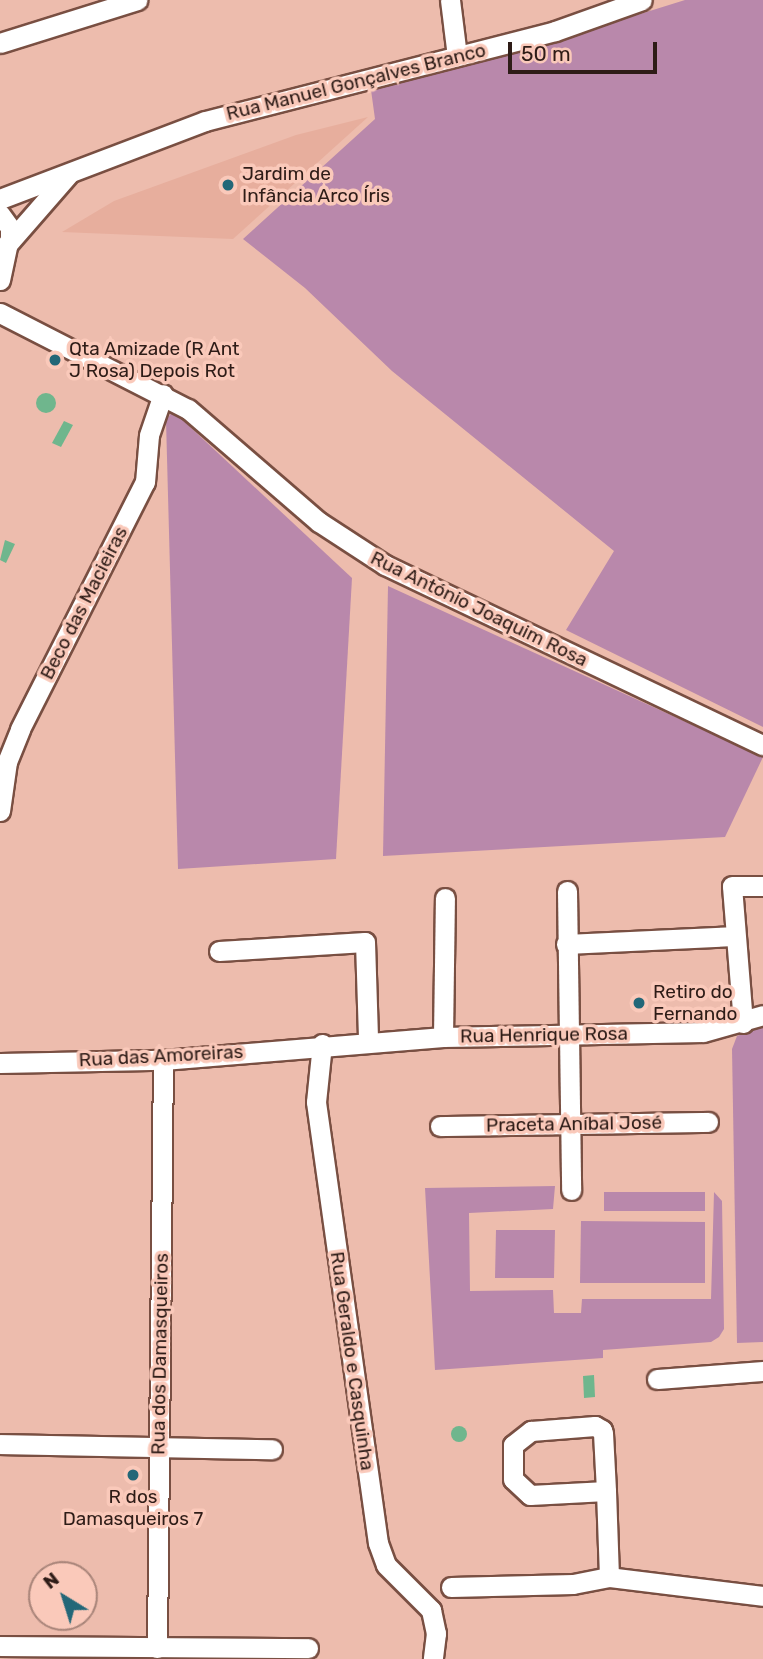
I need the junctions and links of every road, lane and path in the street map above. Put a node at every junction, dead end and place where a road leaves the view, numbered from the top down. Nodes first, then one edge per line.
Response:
1 (137, 0) edge
2 (450, 0) edge
3 (642, 0) edge
4 (0, 43) edge
5 (457, 57) junction
6 (73, 171) junction
7 (0, 199) edge
8 (0, 214) edge
9 (6, 244) edge
10 (0, 280) edge
11 (0, 313) edge
12 (163, 394) junction
13 (763, 745) edge
14 (0, 811) edge
15 (763, 886) edge
16 (567, 891) dead end
17 (445, 898) dead end
18 (733, 936) junction
19 (566, 944) junction
20 (219, 951) dead end
21 (763, 1015) edge
22 (743, 1023) junction
23 (569, 1034) junction
24 (443, 1037) junction
25 (368, 1040) junction
26 (322, 1044) junction
27 (163, 1060) junction
28 (0, 1063) edge
29 (708, 1122) dead end
30 (569, 1125) junction
31 (440, 1126) dead end
32 (571, 1189) dead end
33 (763, 1371) edge
34 (657, 1379) dead end
35 (0, 1444) edge
36 (159, 1449) junction
37 (272, 1449) dead end
38 (606, 1492) junction
39 (609, 1577) junction
40 (451, 1587) dead end
41 (763, 1596) edge
42 (0, 1646) edge
43 (157, 1648) junction
44 (308, 1648) dead end
45 (433, 1659) edge

1 - 4 street
2 - 5 street
3 - 5 street, Rua Manuel Gonçalves Branco
5 - 6 street, Rua Manuel Gonçalves Branco
6 - 7 street, Rua Manuel Gonçalves Branco
6 - 9 street, Rua Manuel Gonçalves Branco
8 - 9 street
9 - 10 street
11 - 12 street, Rua António Joaquim Rosa
12 - 13 street, Rua António Joaquim Rosa
12 - 14 street, Beco das Macieiras
15 - 18 street
16 - 19 street
17 - 24 street
18 - 19 street
18 - 22 street
19 - 23 street
20 - 25 street
21 - 22 street, Rua Henrique Rosa
22 - 23 street, Rua Henrique Rosa
23 - 24 street, Rua Henrique Rosa
23 - 30 street
24 - 25 street, Rua Henrique Rosa
25 - 26 street, Rua Henrique Rosa
26 - 27 street, Rua das Amoreiras
26 - 45 street, Rua Geraldo e Casquinha
27 - 28 street, Rua das Amoreiras
27 - 36 street, Rua dos Damasqueiros
29 - 30 street, Praceta Aníbal José
30 - 31 street, Praceta Aníbal José
30 - 32 street
33 - 34 street
35 - 36 street
36 - 37 street
36 - 43 street, Rua dos Damasqueiros
38 - 38 street
38 - 39 street
39 - 40 street
39 - 41 street
42 - 43 street
43 - 44 street

